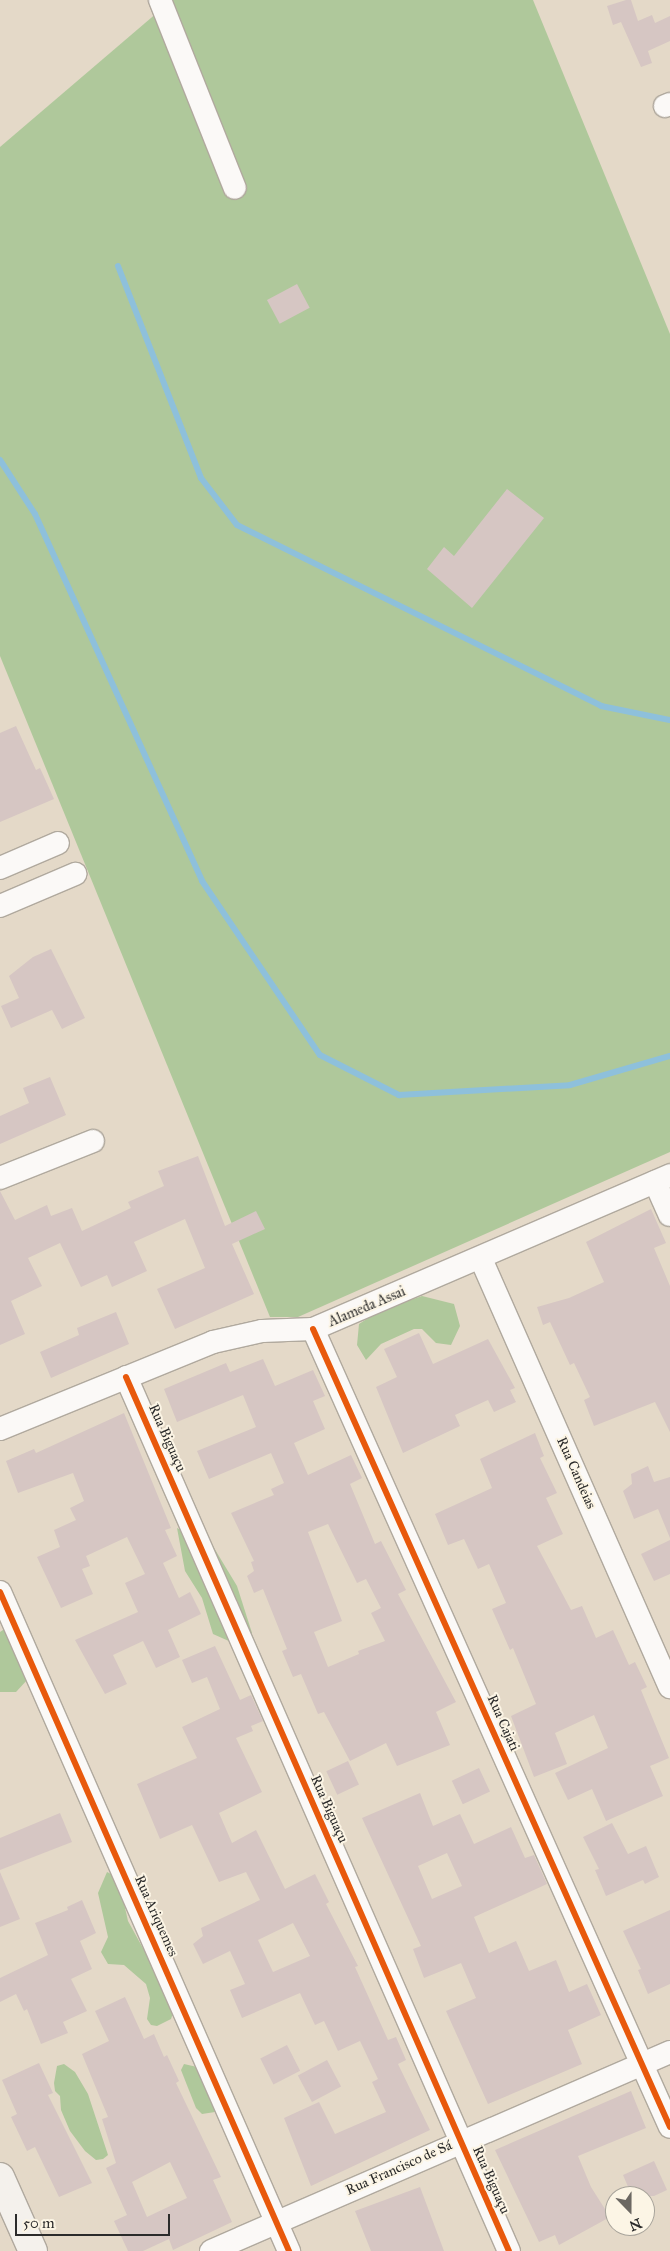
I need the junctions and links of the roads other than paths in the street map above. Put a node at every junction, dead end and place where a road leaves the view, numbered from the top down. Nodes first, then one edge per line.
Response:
1 (160, 0) edge
2 (234, 188) dead end
3 (58, 843) dead end
4 (0, 868) edge
5 (75, 874) dead end
6 (0, 906) edge
7 (94, 1141) dead end
8 (0, 1178) edge
9 (663, 1178) edge
10 (670, 1215) edge
11 (481, 1259) junction
12 (312, 1330) junction
13 (126, 1377) junction
14 (0, 1429) edge
15 (0, 1592) edge
16 (670, 1687) edge
17 (670, 2052) edge
18 (643, 2064) junction
19 (670, 2127) edge
20 (460, 2141) junction
21 (0, 2177) edge
22 (276, 2222) junction
23 (33, 2251) edge
24 (211, 2251) edge
25 (289, 2251) edge
26 (508, 2251) edge

1 - 2 street
3 - 4 street
5 - 6 street
7 - 8 street
9 - 10 street
9 - 11 street, Alameda Assai
11 - 12 street, Alameda Assai
11 - 16 street, Rua Candeias
12 - 13 street, Alameda Assai
12 - 18 street, Rua Cajati
13 - 14 street, Alameda Assai
13 - 20 street, Rua Biguaçu
15 - 22 street, Rua Ariquemes
17 - 18 street, Rua Francisco de Sá
18 - 19 street, Rua Cajati
18 - 20 street, Rua Francisco de Sá
20 - 22 street, Rua Francisco de Sá
20 - 26 street, Rua Biguaçu
21 - 23 main road
22 - 24 street, Rua Francisco de Sá
22 - 25 street, Rua Ariquemes

